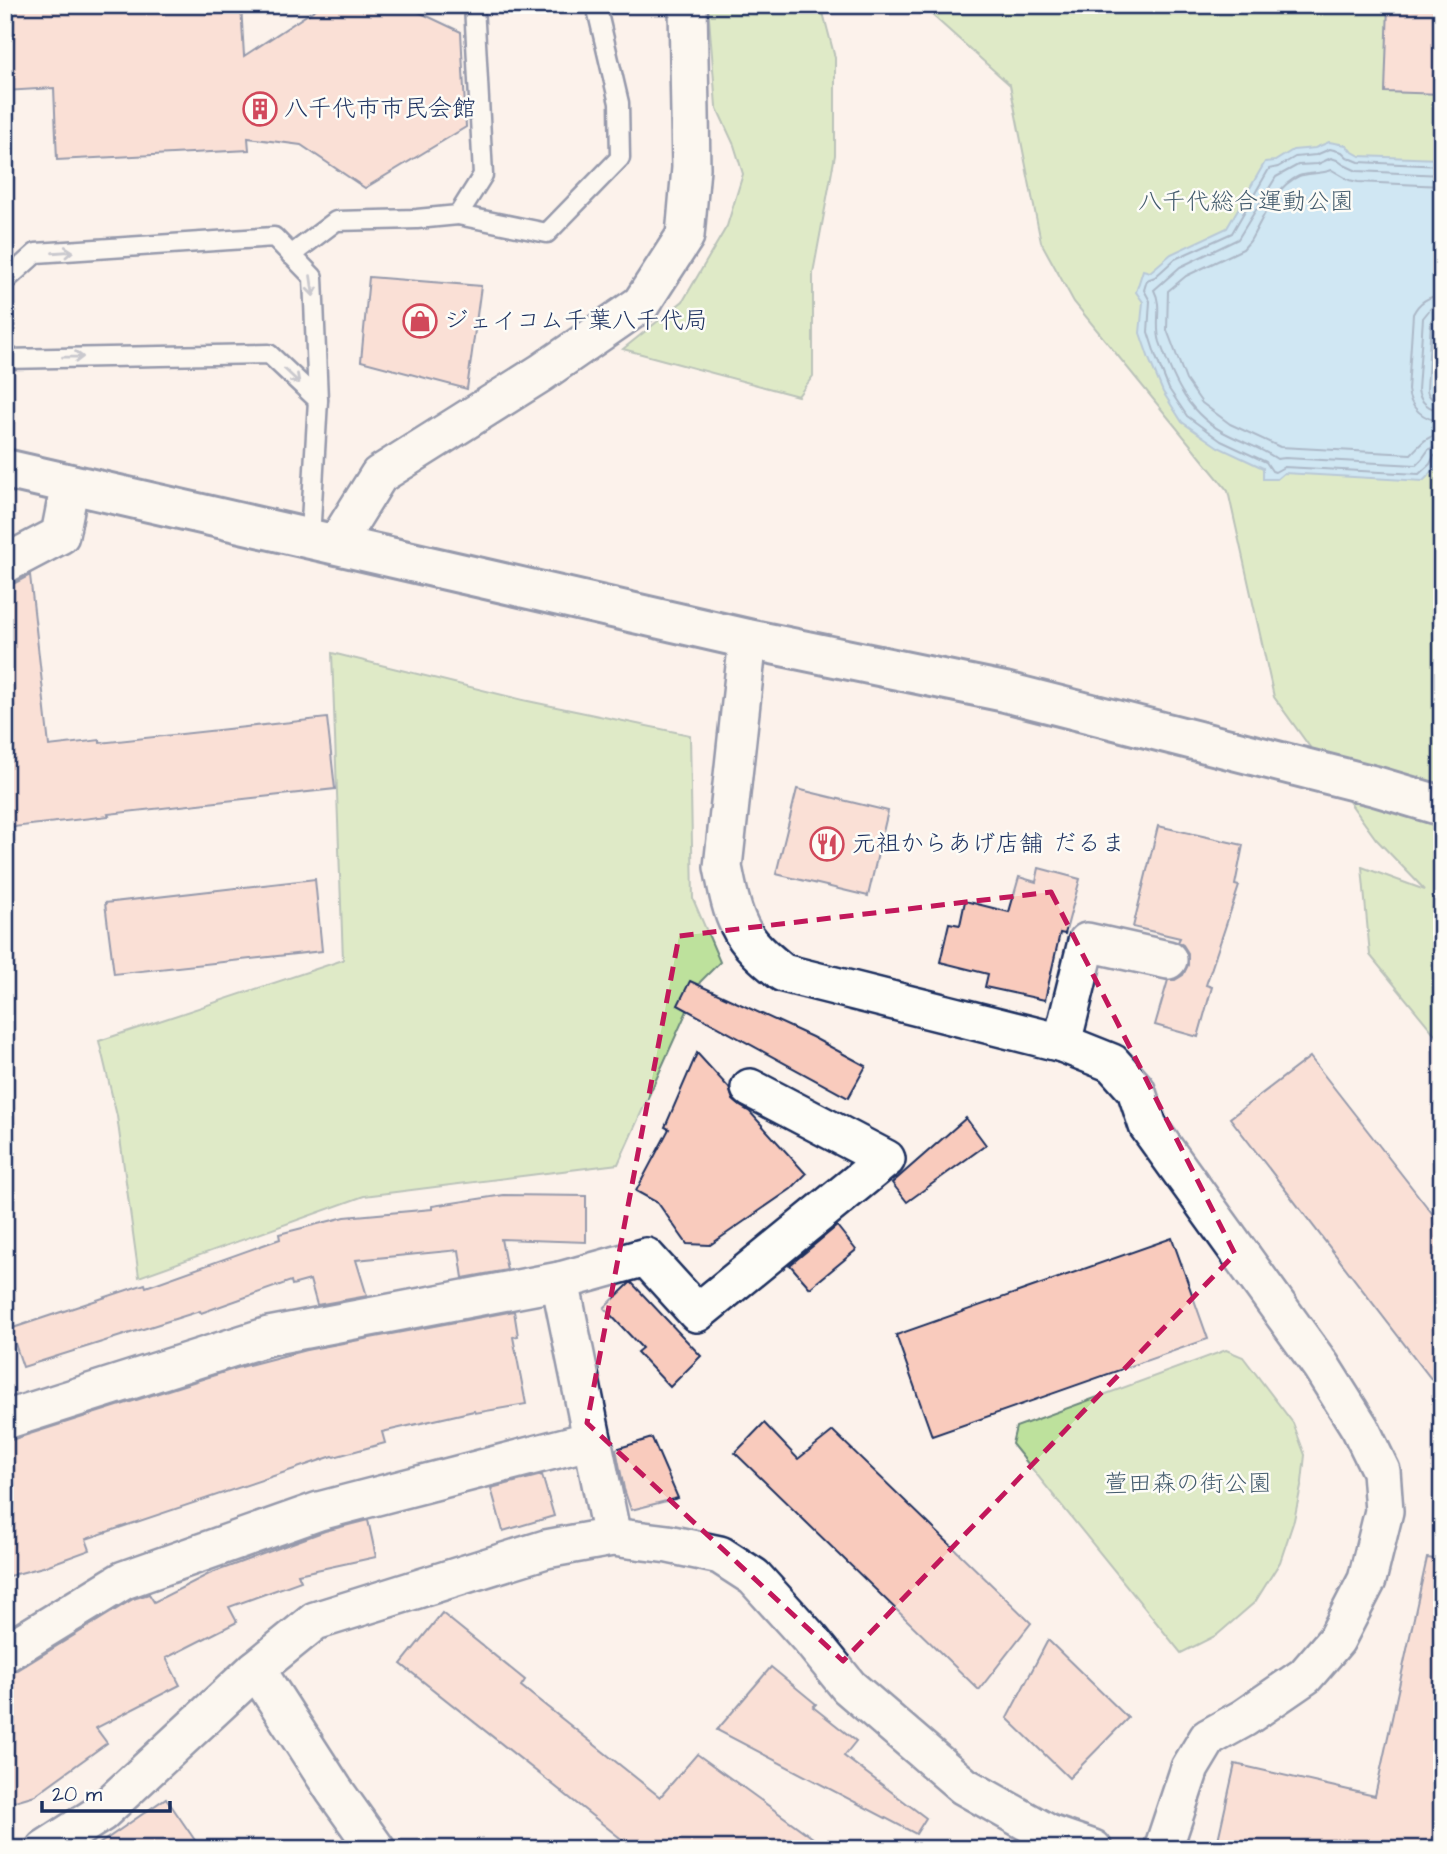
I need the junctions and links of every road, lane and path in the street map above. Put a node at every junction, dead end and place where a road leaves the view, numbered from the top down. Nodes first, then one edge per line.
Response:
1 (474, 5) edge
2 (596, 5) edge
3 (688, 5) edge
4 (458, 215) junction
5 (291, 255) junction
6 (5, 281) edge
7 (5, 359) edge
8 (318, 400) junction
9 (5, 469) edge
10 (70, 484) junction
11 (323, 542) junction
12 (5, 564) edge
13 (748, 639) junction
14 (1442, 806) edge
15 (1168, 960) dead end
16 (1062, 1043) junction
17 (750, 1088) dead end
18 (560, 1281) junction
19 (5, 1420) edge
20 (592, 1440) junction
21 (612, 1537) junction
22 (5, 1653) edge
23 (256, 1669) junction
24 (45, 1849) edge
25 (376, 1849) edge
26 (1093, 1849) edge
27 (1163, 1849) edge

1 - 4 lane
2 - 4 lane
3 - 11 street
4 - 5 lane
6 -> 5 lane
5 -> 8 lane
7 -> 8 lane
8 - 11 lane
9 - 10 street
10 - 11 street
10 - 12 street
11 - 13 street
13 - 14 street
13 - 16 street
15 - 16 street
16 - 27 street
17 - 18 street
18 - 19 street
18 - 20 street
20 - 21 street
20 - 22 street
21 - 23 street
21 - 26 street
23 - 24 street
23 - 25 street

